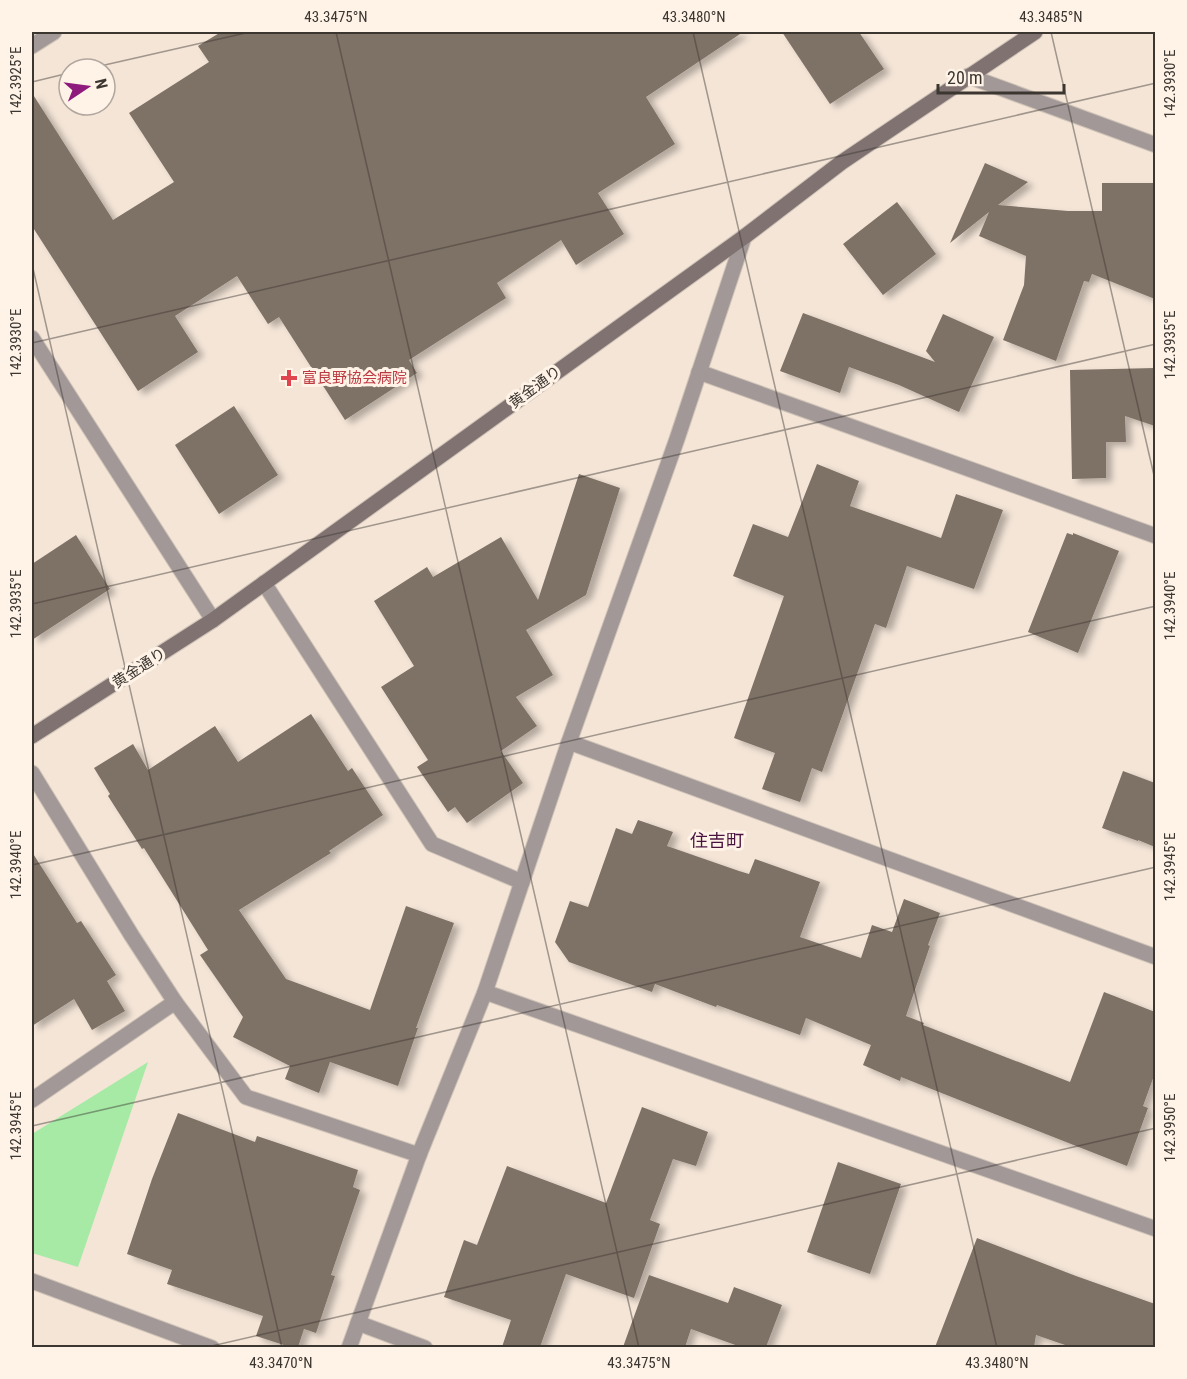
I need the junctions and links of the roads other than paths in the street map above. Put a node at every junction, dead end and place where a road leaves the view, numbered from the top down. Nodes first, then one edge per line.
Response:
1 (54, 32) edge
2 (1035, 32) edge
3 (32, 46) edge
4 (968, 76) junction
5 (1155, 145) edge
6 (744, 237) junction
7 (32, 338) edge
8 (699, 372) junction
9 (1155, 536) edge
10 (264, 583) junction
11 (213, 620) junction
12 (32, 736) edge
13 (569, 742) junction
14 (32, 773) edge
15 (522, 882) junction
16 (1155, 957) edge
17 (485, 992) junction
18 (175, 1002) junction
19 (32, 1100) edge
20 (419, 1155) junction
21 (1155, 1228) edge
22 (32, 1281) edge
23 (358, 1323) junction
24 (212, 1347) edge
25 (349, 1347) edge
26 (425, 1347) edge

1 - 3 street
2 - 4 street, 黄金通り
4 - 5 street
4 - 6 street, 黄金通り
6 - 8 street
6 - 10 street, 黄金通り
7 - 11 street
8 - 9 street
8 - 13 street
10 - 11 street, 黄金通り
10 - 15 street
11 - 12 street, 黄金通り
13 - 15 street
13 - 16 street
14 - 18 street
15 - 17 street
17 - 20 street
17 - 21 street
18 - 19 street
18 - 20 street
20 - 23 street
22 - 24 street
23 - 25 street
23 - 26 street

